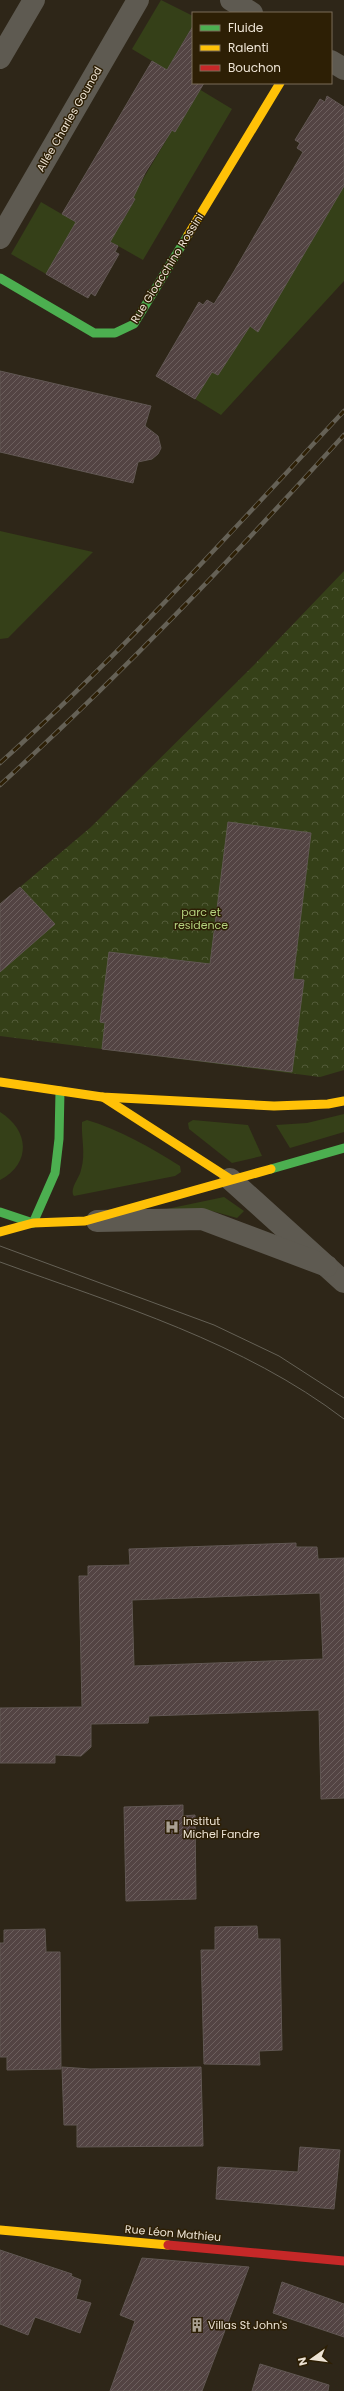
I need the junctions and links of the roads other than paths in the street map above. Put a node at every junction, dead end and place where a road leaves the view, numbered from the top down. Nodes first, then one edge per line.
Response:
1 (34, 0) edge
2 (138, 0) edge
3 (232, 0) edge
4 (250, 12) edge
5 (0, 58) edge
6 (332, 62) edge
7 (344, 69) edge
8 (279, 84) edge
9 (0, 238) edge
10 (0, 278) edge
11 (0, 1082) edge
12 (60, 1091) junction
13 (102, 1097) junction
14 (344, 1101) edge
15 (344, 1148) edge
16 (230, 1180) junction
17 (0, 1212) edge
18 (85, 1221) junction
19 (33, 1223) junction
20 (0, 1232) edge
21 (327, 1266) junction
22 (344, 1282) edge
23 (0, 2230) edge
24 (344, 2260) edge

1 - 5 street
2 - 9 street, Allée Charles Gounod
3 - 4 street
6 - 7 street
8 - 10 main road, Rue Gioacchino Rossini
11 - 12 main road
12 - 13 main road
12 - 19 main road
13 - 14 main road
13 - 16 main road
15 - 16 main road
16 - 18 main road
16 - 21 street
17 - 19 main road
18 - 19 main road
18 - 21 street
19 - 20 main road
21 - 22 street
23 - 24 main road, Rue Léon Mathieu

